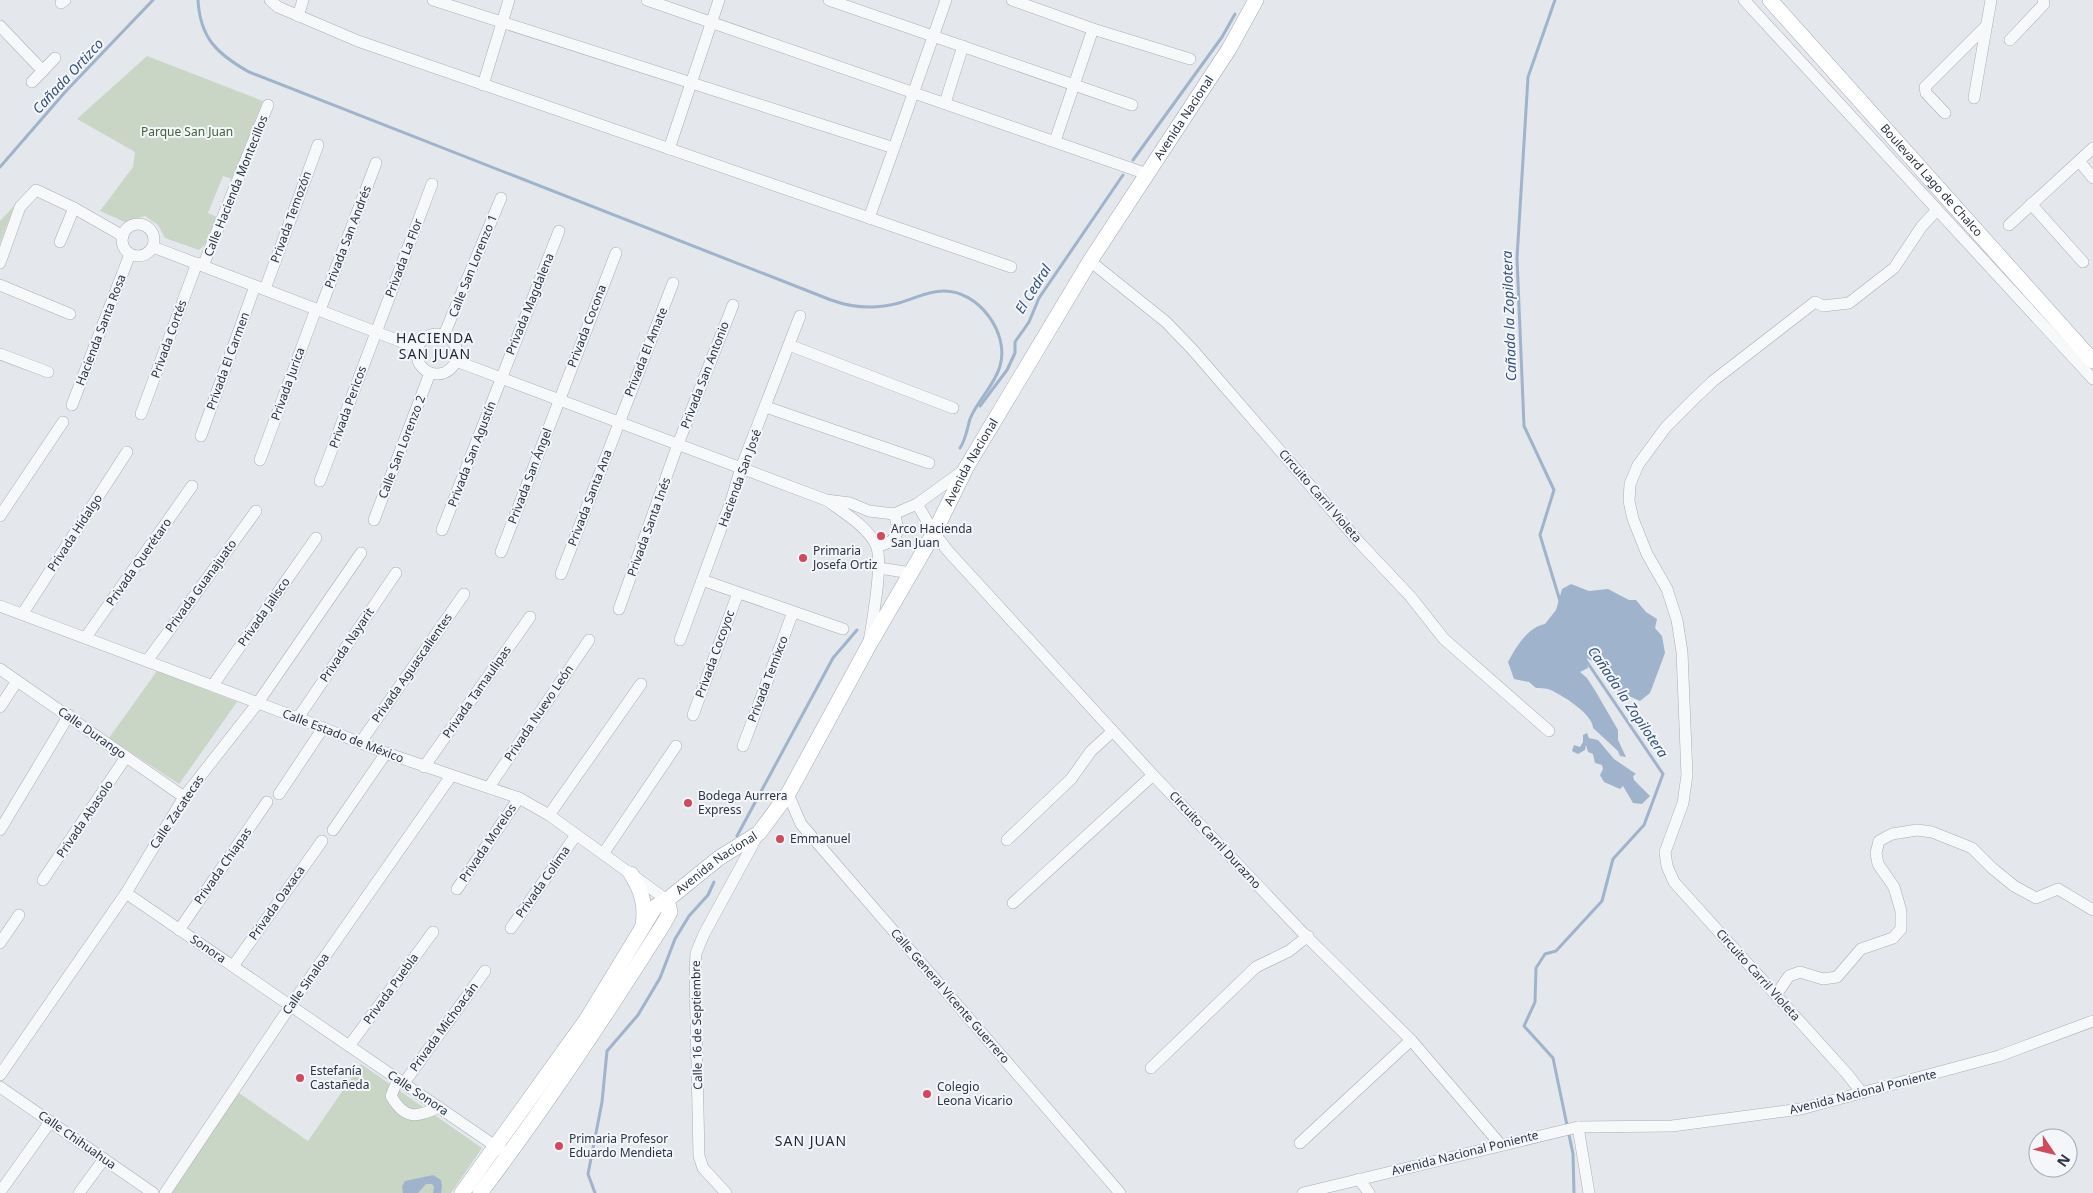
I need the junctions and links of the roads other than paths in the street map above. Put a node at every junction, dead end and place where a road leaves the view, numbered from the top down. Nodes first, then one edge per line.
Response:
1 (270, 0) edge
2 (303, 0) edge
3 (433, 0) edge
4 (509, 0) edge
5 (647, 0) edge
6 (719, 0) edge
7 (829, 0) edge
8 (946, 0) edge
9 (1012, 0) edge
10 (1256, 0) edge
11 (1744, 0) edge
12 (1770, 0) edge
13 (1991, 0) edge
14 (2043, 0) edge
15 (298, 16) junction
16 (502, 22) junction
17 (712, 22) junction
18 (0, 26) edge
19 (1985, 27) junction
20 (1093, 28) junction
21 (933, 36) junction
22 (2010, 40) dead end
23 (963, 46) junction
24 (55, 58) dead end
25 (1190, 59) dead end
26 (43, 71) junction
27 (32, 82) dead end
28 (691, 83) junction
29 (484, 85) junction
30 (1074, 85) junction
31 (913, 92) junction
32 (1974, 98) dead end
33 (945, 103) junction
34 (268, 105) dead end
35 (1132, 105) dead end
36 (1945, 113) dead end
37 (1055, 141) junction
38 (318, 145) dead end
39 (894, 148) junction
40 (2093, 148) edge
41 (669, 149) junction
42 (2079, 161) junction
43 (376, 163) dead end
44 (1147, 174) junction
45 (2093, 178) edge
46 (432, 184) dead end
47 (501, 198) dead end
48 (2031, 204) junction
49 (74, 208) junction
50 (1937, 210) junction
51 (869, 218) junction
52 (2009, 225) dead end
53 (559, 231) dead end
54 (123, 236) junction
55 (60, 242) dead end
56 (153, 247) junction
57 (616, 253) dead end
58 (130, 254) junction
59 (1090, 261) junction
60 (2083, 262) dead end
61 (0, 263) edge
62 (200, 265) junction
63 (1011, 267) dead end
64 (673, 283) dead end
65 (0, 284) edge
66 (260, 288) junction
67 (733, 305) dead end
68 (318, 310) junction
69 (70, 314) dead end
70 (800, 316) dead end
71 (375, 332) junction
72 (444, 335) junction
73 (790, 345) junction
74 (418, 348) junction
75 (0, 354) edge
76 (456, 361) junction
77 (2093, 361) edge
78 (48, 372) dead end
79 (430, 373) junction
80 (501, 378) junction
81 (2093, 378) edge
82 (559, 400) junction
83 (72, 405) dead end
84 (766, 407) junction
85 (953, 408) dead end
86 (141, 414) dead end
87 (63, 422) dead end
88 (618, 422) junction
89 (201, 436) dead end
90 (678, 444) junction
91 (126, 452) dead end
92 (260, 460) dead end
93 (929, 463) dead end
94 (741, 468) junction
95 (966, 468) junction
96 (320, 482) dead end
97 (192, 486) dead end
98 (826, 500) junction
99 (917, 504) junction
100 (256, 511) dead end
101 (894, 514) junction
102 (0, 516) edge
103 (374, 520) dead end
104 (442, 530) dead end
105 (934, 533) junction
106 (316, 538) dead end
107 (877, 546) junction
108 (501, 552) dead end
109 (361, 553) dead end
110 (879, 568) junction
111 (396, 573) dead end
112 (911, 573) junction
113 (561, 574) dead end
114 (702, 580) junction
115 (738, 592) junction
116 (464, 594) dead end
117 (0, 606) edge
118 (619, 609) dead end
119 (793, 612) junction
120 (23, 613) junction
121 (530, 617) dead end
122 (843, 629) dead end
123 (86, 637) junction
124 (589, 640) dead end
125 (680, 640) dead end
126 (868, 645) junction
127 (147, 661) junction
128 (0, 668) edge
129 (17, 681) junction
130 (641, 684) dead end
131 (213, 686) junction
132 (257, 704) junction
133 (0, 707) edge
134 (69, 715) junction
135 (693, 715) dead end
136 (298, 718) junction
137 (323, 728) junction
138 (1549, 731) dead end
139 (1113, 732) junction
140 (360, 743) junction
141 (676, 746) dead end
142 (743, 746) dead end
143 (386, 753) junction
144 (126, 757) junction
145 (424, 767) junction
146 (1153, 775) junction
147 (451, 776) junction
148 (489, 786) junction
149 (279, 794) dead end
150 (788, 794) junction
151 (184, 797) junction
152 (519, 798) junction
153 (267, 802) dead end
154 (549, 815) junction
155 (0, 830) edge
156 (333, 830) dead end
157 (759, 833) junction
158 (576, 835) junction
159 (1006, 840) dead end
160 (322, 841) dead end
161 (603, 854) junction
162 (631, 874) junction
163 (43, 880) dead end
164 (457, 889) dead end
165 (126, 893) junction
166 (668, 900) junction
167 (1013, 903) dead end
168 (2093, 910) edge
169 (19, 915) dead end
170 (511, 928) dead end
171 (179, 930) junction
172 (642, 930) junction
173 (433, 932) dead end
174 (1308, 936) junction
175 (0, 943) edge
176 (233, 966) junction
177 (485, 971) dead end
178 (1776, 995) junction
179 (291, 1005) junction
180 (2093, 1021) edge
181 (1411, 1040) junction
182 (349, 1046) junction
183 (1151, 1068) dead end
184 (0, 1075) edge
185 (401, 1081) junction
186 (0, 1087) edge
187 (1862, 1093) junction
188 (439, 1107) junction
189 (50, 1122) junction
190 (1578, 1127) junction
191 (1300, 1143) dead end
192 (1500, 1144) junction
193 (496, 1146) junction
194 (508, 1156) junction
195 (104, 1159) junction
196 (1359, 1179) junction
197 (0, 1192) edge
198 (79, 1193) edge
199 (153, 1193) edge
200 (165, 1193) edge
201 (462, 1193) edge
202 (480, 1193) edge
203 (726, 1193) edge
204 (1120, 1193) edge
205 (1303, 1193) edge
206 (1369, 1193) edge
207 (1588, 1193) edge

1 - 15 street
2 - 15 street
3 - 16 street
4 - 16 street
5 - 17 street
6 - 17 street
7 - 21 street
8 - 21 street
9 - 20 street
10 - 44 main road, Avenida Nacional
11 - 50 street
12 - 77 main road, Boulevard Lago de Chalco
13 - 19 street
14 - 22 street
15 - 29 street
16 - 28 street
16 - 29 street
17 - 28 street
17 - 31 street
18 - 26 street
19 - 32 street
19 - 36 street
20 - 25 street
20 - 30 street
21 - 23 street
21 - 31 street
23 - 30 street
23 - 33 street
24 - 26 street
26 - 27 street
28 - 39 street
28 - 41 street
29 - 41 street
30 - 35 street
30 - 37 street
31 - 33 street
31 - 39 street
33 - 37 street
34 - 62 street, Calle Hacienda Montecillos
37 - 44 street
38 - 66 street, Privada Temozón
39 - 51 street
40 - 42 street
41 - 51 street
42 - 45 street
42 - 48 street
43 - 68 street, Privada San Andrés
44 - 59 main road, Avenida Nacional
46 - 71 street, Privada La Flor
47 - 72 street, Calle San Lorenzo 1
48 - 52 street
48 - 60 street
49 - 54 street
49 - 55 street
49 - 61 street
50 - 81 street
50 - 178 street, Circuito Carril Violeta
51 - 63 street
53 - 80 street, Privada Magdalena
54 - 56 street
54 - 58 street
56 - 58 street
56 - 62 street
57 - 82 street, Privada Cocona
58 - 83 street, Hacienda Santa Rosa
59 - 95 main road, Avenida Nacional
59 - 138 street, Circuito Carril Violeta
62 - 66 street
62 - 86 street, Privada Cortés
64 - 88 street, Privada El Amate
65 - 69 street
66 - 68 street
66 - 89 street, Privada El Carmen
67 - 90 street, Privada San Antonio
68 - 71 street
68 - 92 street, Privada Jurica
70 - 73 street, Hacienda San José
71 - 74 street
71 - 96 street, Privada Pericos
72 - 74 street
72 - 76 street
73 - 84 street, Hacienda San José
73 - 85 street
74 - 79 street
75 - 78 street
76 - 79 street
76 - 80 street
79 - 103 street, Calle San Lorenzo 2
80 - 82 street
80 - 104 street, Privada San Agustín
82 - 88 street
82 - 108 street, Privada San Ángel
84 - 93 street
84 - 94 street, Hacienda San José
87 - 102 street
88 - 90 street
88 - 113 street, Privada Santa Ana
90 - 94 street
90 - 118 street, Privada Santa Inés
91 - 120 street, Privada Hidalgo
94 - 98 street
94 - 114 street, Hacienda San José
95 - 99 street
95 - 105 main road, Avenida Nacional
97 - 123 street, Privada Querétaro
98 - 101 street
98 - 107 street
99 - 101 street
99 - 105 street, Circuito Carril Durazno
100 - 127 street, Privada Guanajuato
101 - 107 street
105 - 112 main road, Avenida Nacional
105 - 139 street, Circuito Carril Durazno
106 - 131 street, Privada Jalisco
107 - 110 street
109 - 132 street, Calle Zacatecas
110 - 112 street
110 - 126 street
111 - 136 street, Privada Nayarit
112 - 126 main road, Avenida Nacional
114 - 115 street
114 - 125 street, Hacienda San José
115 - 119 street
115 - 135 street, Privada Cocoyoc
116 - 140 street, Privada Aguascalientes
117 - 120 street, Calle Estado de México
119 - 122 street
119 - 142 street, Privada Temixco
120 - 123 street, Calle Estado de México
121 - 145 street, Privada Tamaulipas
123 - 127 street, Calle Estado de México
124 - 148 street, Privada Nuevo León
126 - 150 main road, Avenida Nacional
127 - 131 street, Calle Estado de México
128 - 129 street, Calle Durango
129 - 133 street
129 - 134 street, Calle Durango
130 - 154 street
131 - 132 street, Calle Estado de México
132 - 136 street, Calle Estado de México
132 - 151 street, Calle Zacatecas
134 - 144 street, Calle Durango
134 - 155 street
136 - 137 street, Calle Estado de México
137 - 140 street, Calle Estado de México
137 - 149 street
139 - 146 street, Circuito Carril Durazno
139 - 159 street
140 - 143 street, Calle Estado de México
141 - 161 street
143 - 145 street, Calle Estado de México
143 - 156 street
144 - 151 street, Calle Durango
144 - 163 street, Privada Abasolo
145 - 147 street, Calle Estado de México
146 - 167 street
146 - 174 street, Circuito Carril Durazno
147 - 148 street, Calle Estado de México
147 - 179 street, Calle Sinaloa
148 - 152 street, Calle Estado de México
150 - 157 main road, Avenida Nacional
150 - 204 street, Calle General Vicente Guerrero
151 - 165 street, Calle Zacatecas
152 - 154 street, Calle Estado de México
152 - 164 street, Privada Morelos
153 - 171 street, Privada Chiapas
154 - 158 street, Calle Estado de México
157 - 166 main road, Avenida Nacional
157 - 203 street, Calle 16 de Septiembre
158 - 161 street, Calle Estado de México
158 - 170 street, Privada Colima
160 - 176 street, Privada Oaxaca
161 - 162 street, Calle Estado de México
162 - 166 street, Calle Estado de México
162 - 172 main road
165 - 171 street, Sonora
165 - 184 street, Calle Zacatecas
166 - 172 main road, Avenida Nacional
166 - 194 main road, Avenida Nacional
168 - 178 street
169 - 175 street
171 - 176 street, Sonora
172 - 193 main road, Avenida Nacional
173 - 182 street, Privada Puebla
174 - 181 street, Circuito Carril Durazno
174 - 183 street
176 - 179 street, Sonora
177 - 185 street, Privada Michoacán
178 - 187 street, Circuito Carril Violeta
179 - 182 street, Calle Sonora
179 - 200 street, Calle Sinaloa
180 - 187 street, Avenida Nacional Poniente
181 - 191 street
181 - 192 street, Circuito Carril Durazno
182 - 185 street, Calle Sonora
185 - 188 street, Calle Sonora
185 - 188 street
186 - 189 street, Calle Chihuahua
187 - 190 street, Avenida Nacional Poniente
188 - 193 street, Calle Sonora
189 - 195 street, Calle Chihuahua
189 - 197 street
190 - 192 street, Avenida Nacional Poniente
190 - 207 street
192 - 196 street, Avenida Nacional Poniente
193 - 194 street, Calle Sonora
193 - 201 main road, Avenida Nacional
194 - 202 main road, Avenida Nacional
195 - 198 street
195 - 199 street, Calle Chihuahua
196 - 205 street, Avenida Nacional Poniente
196 - 206 street

